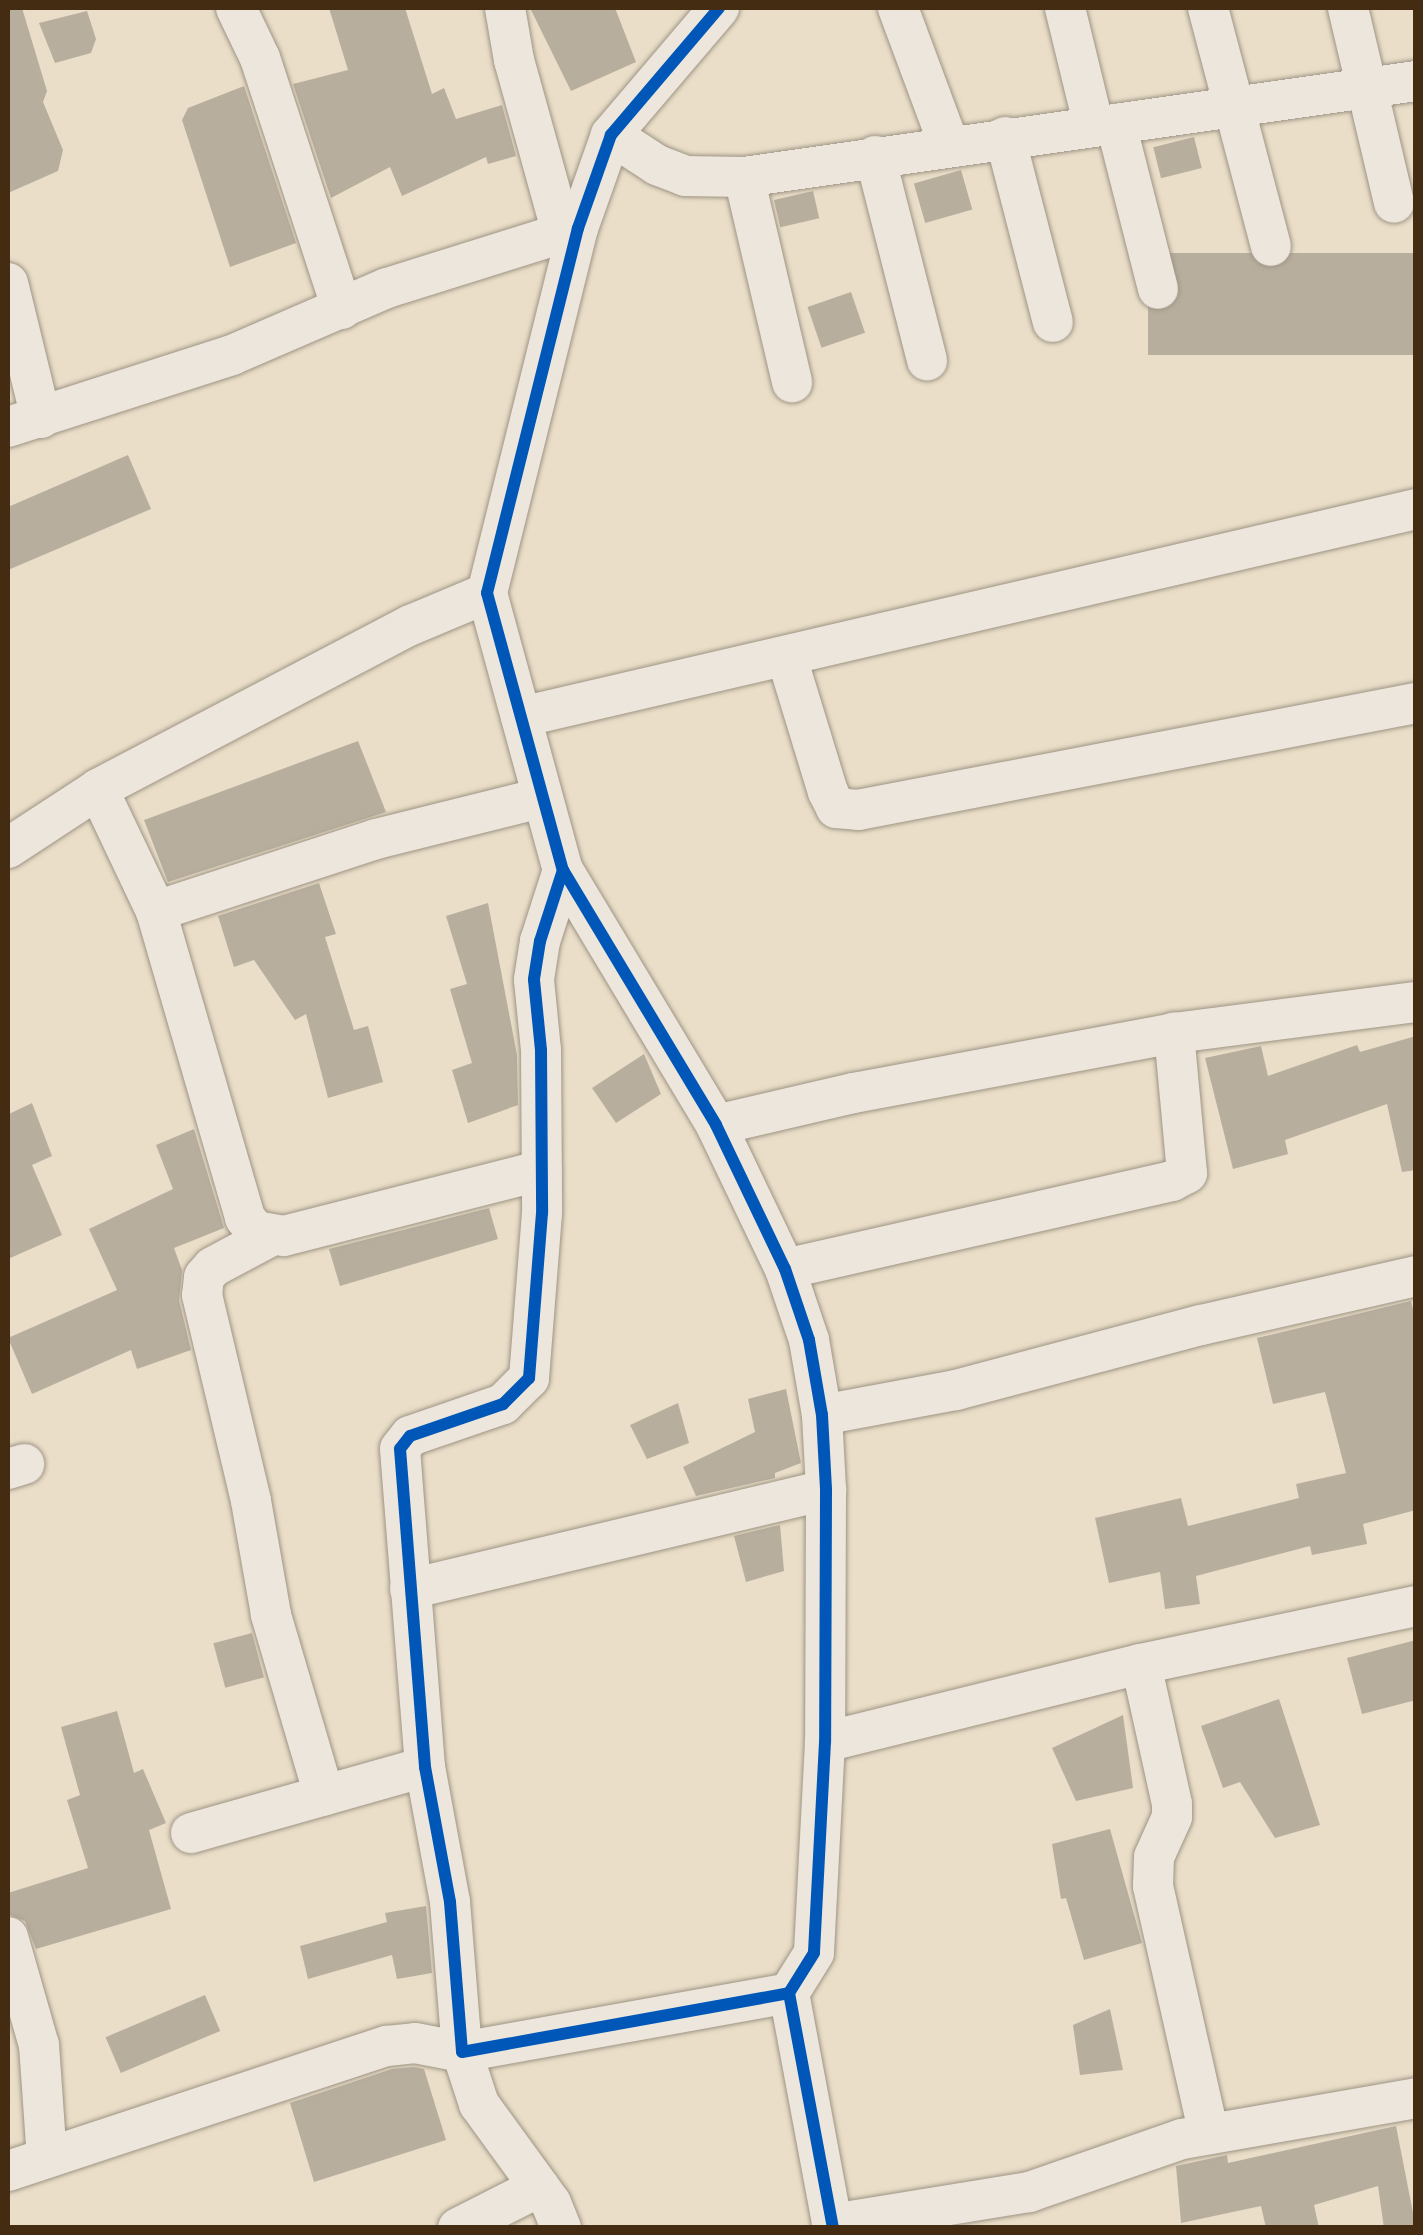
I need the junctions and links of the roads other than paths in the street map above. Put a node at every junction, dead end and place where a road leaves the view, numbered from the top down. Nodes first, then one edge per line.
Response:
1 (236, 8) edge
2 (505, 8) edge
3 (719, 8) edge
4 (898, 8) edge
5 (1064, 8) edge
6 (1208, 8) edge
7 (1348, 8) edge
8 (1416, 81) edge
9 (1367, 89) junction
10 (1232, 109) junction
11 (1105, 125) junction
12 (612, 136) junction
13 (1005, 138) junction
14 (949, 145) junction
15 (875, 156) junction
16 (744, 178) junction
17 (1394, 203) dead end
18 (570, 231) junction
19 (1271, 246) dead end
20 (8, 283) edge
21 (1158, 288) dead end
22 (342, 309) junction
23 (1053, 322) dead end
24 (927, 360) dead end
25 (792, 382) dead end
26 (24, 422) edge
27 (1416, 508) edge
28 (487, 592) junction
29 (786, 658) junction
30 (1416, 702) edge
31 (521, 717) junction
32 (98, 789) junction
33 (541, 798) junction
34 (8, 848) edge
35 (563, 870) junction
36 (156, 910) junction
37 (1416, 1002) edge
38 (1174, 1033) junction
39 (716, 1125) junction
40 (542, 1170) junction
41 (269, 1236) junction
42 (785, 1269) junction
43 (1416, 1276) edge
44 (822, 1415) junction
45 (826, 1490) junction
46 (410, 1589) junction
47 (1416, 1606) edge
48 (1141, 1664) junction
49 (825, 1742) junction
50 (425, 1767) junction
51 (324, 1796) junction
52 (191, 1833) dead end
53 (8, 1937) edge
54 (788, 1993) junction
55 (462, 2052) junction
56 (1416, 2098) edge
57 (1209, 2134) junction
58 (48, 2158) junction
59 (8, 2171) edge
60 (539, 2187) junction
61 (833, 2226) edge
62 (458, 2228) edge
63 (561, 2228) edge

1 - 22 street
2 - 18 street
3 - 12 street
4 - 14 street
5 - 11 street
6 - 10 street
7 - 9 street
8 - 9 street
9 - 10 street
9 - 17 street
10 - 11 street
10 - 19 street
11 - 13 street
11 - 21 street
12 - 16 street
12 - 18 street
13 - 14 street
13 - 23 street
14 - 15 street
15 - 16 street
15 - 24 street
16 - 25 street
18 - 22 street
18 - 28 street
20 - 26 street
22 - 26 street
27 - 29 street
28 - 31 street
28 - 32 street
29 - 30 street
29 - 31 street
31 - 33 street
32 - 34 street
32 - 36 street
33 - 35 street
33 - 36 street
35 - 39 street
35 - 40 street
36 - 41 street
37 - 38 street
38 - 39 street
38 - 42 street
39 - 42 street
40 - 41 street
40 - 46 street
41 - 51 street
42 - 44 street
43 - 44 street
44 - 45 street
45 - 46 street
45 - 49 street
46 - 50 street
47 - 48 street
48 - 49 street
48 - 57 street
49 - 54 street
50 - 51 street
50 - 55 street
51 - 52 street
53 - 58 street
54 - 55 street
54 - 61 street
55 - 58 street
55 - 60 street
56 - 57 street
57 - 61 street
58 - 59 street
60 - 62 street
60 - 63 street

